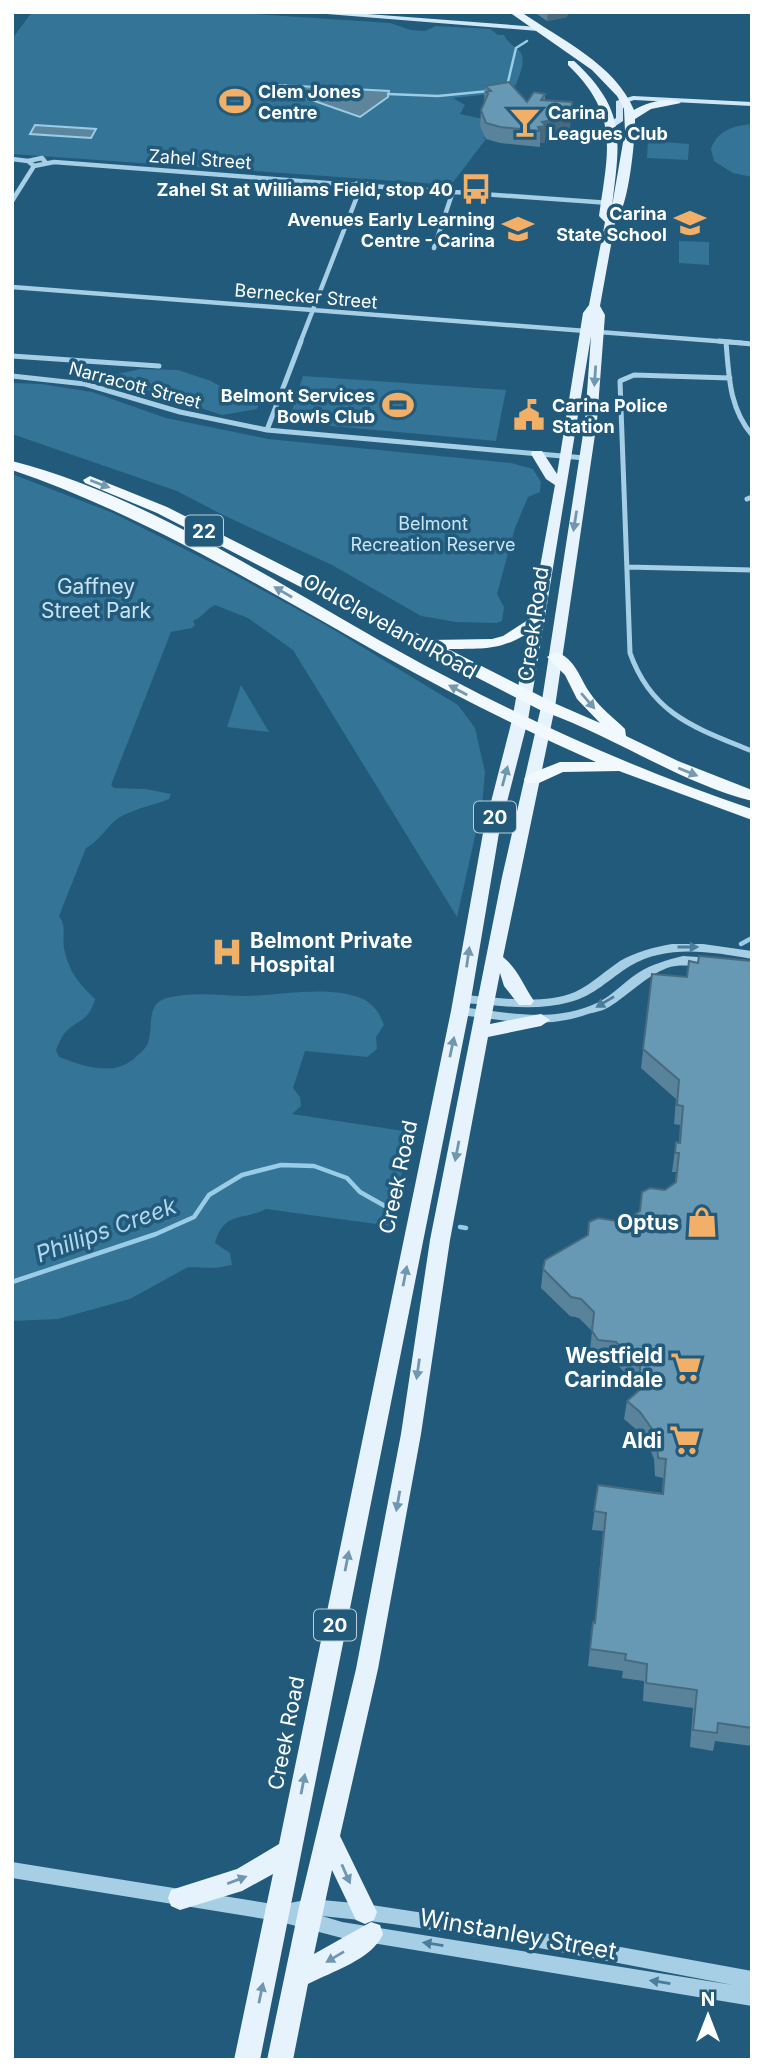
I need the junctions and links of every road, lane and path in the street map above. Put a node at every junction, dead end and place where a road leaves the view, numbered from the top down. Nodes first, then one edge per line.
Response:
1 (306, 12) edge
2 (514, 12) edge
3 (496, 14) edge
4 (467, 24) junction
5 (528, 27) junction
6 (611, 81) junction
7 (602, 94) junction
8 (646, 97) junction
9 (624, 100) junction
10 (676, 103) junction
11 (752, 106) edge
12 (630, 118) junction
13 (611, 125) junction
14 (12, 159) edge
15 (27, 161) junction
16 (46, 163) junction
17 (34, 166) junction
18 (353, 185) junction
19 (370, 186) junction
20 (360, 189) junction
21 (453, 191) junction
22 (12, 201) edge
23 (612, 203) junction
24 (434, 248) dead end
25 (12, 287) edge
26 (313, 311) junction
27 (592, 331) junction
28 (726, 342) junction
29 (752, 344) edge
30 (12, 356) edge
31 (159, 366) dead end
32 (12, 376) edge
33 (730, 378) junction
34 (267, 430) junction
35 (752, 435) edge
36 (12, 452) edge
37 (537, 454) junction
38 (566, 456) junction
39 (585, 458) junction
40 (12, 465) edge
41 (562, 484) junction
42 (627, 567) junction
43 (752, 570) edge
44 (537, 621) junction
45 (426, 645) junction
46 (555, 657) junction
47 (524, 695) junction
48 (548, 707) junction
49 (520, 719) junction
50 (543, 730) junction
51 (627, 742) junction
52 (752, 751) edge
53 (626, 767) junction
54 (533, 779) junction
55 (752, 796) edge
56 (752, 815) edge
57 (752, 956) edge
58 (494, 958) junction
59 (752, 967) edge
60 (525, 1002) junction
61 (461, 1005) junction
62 (484, 1006) junction
63 (541, 1020) junction
64 (479, 1033) junction
65 (327, 1836) junction
66 (290, 1851) junction
67 (12, 1870) edge
68 (180, 1898) junction
69 (277, 1913) junction
70 (309, 1915) junction
71 (368, 1923) junction
72 (297, 1976) junction
73 (752, 1980) edge
74 (752, 1997) edge
75 (247, 2060) edge
76 (280, 2060) edge

1 - 4 main road
2 - 5 main road, Creek Road / 20
3 - 4 main road
3 - 5 main road, Creek Road / 20
4 - 5 main road
5 - 6 main road, Creek Road / 20
5 - 7 main road, Creek Road / 20
6 - 8 main road
6 - 9 main road, Creek Road / 20
7 - 9 main road
7 - 13 main road, Creek Road / 20
8 - 9 main road
8 - 11 main road
9 - 10 main road
9 - 12 main road, Creek Road / 20
9 - 13 main road
10 - 11 main road
10 - 12 main road
12 - 23 main road, Creek Road / 20
13 - 23 main road, Creek Road / 20
14 - 15 street
15 - 16 street, Zahel Street
15 - 17 street
16 - 17 street
16 - 18 street, Zahel Street
17 - 22 street
18 - 19 street, Zahel Street
18 - 20 street
19 - 20 street
19 - 21 street
20 - 26 street
21 - 23 street
21 - 24 street
23 - 27 main road, Creek Road / 20
25 - 26 street, Bernecker Street
26 - 27 street, Bernecker Street
26 - 34 street
27 - 28 street, Bernecker Street
27 - 38 main road, Creek Road / 20
27 -> 39 main road, Creek Road / 20
28 - 29 street, Bernecker Street
28 - 33 street
30 - 31 street, Narracott Street
32 - 34 street, Narracott Street
33 - 35 street
33 - 42 street
34 - 37 street, Narracott Street
36 -> 45 highway, Old Cleveland Road / 22
37 - 38 street, Narracott Street
37 - 41 main road
38 - 39 street, Narracott Street
38 - 41 main road, Creek Road / 20
39 -> 46 main road, Creek Road / 20
49 -> 40 highway, Old Cleveland Road / 22
41 - 44 main road, Creek Road / 20
42 - 43 street
42 - 52 street
44 - 45 highway
44 - 47 main road, Creek Road / 20
45 - 47 highway, Old Cleveland Road / 22
46 - 48 main road, Creek Road / 20
46 -> 51 highway
47 - 48 highway, Old Cleveland Road / 22
47 - 49 main road, Creek Road / 20
48 - 50 main road, Creek Road / 20
48 - 51 highway, Old Cleveland Road / 22
49 - 50 highway, Old Cleveland Road / 22
61 -> 49 main road, Creek Road / 20
50 - 53 highway, Old Cleveland Road / 22
50 - 54 main road, Creek Road / 20
51 -> 55 highway, Old Cleveland Road / 22
53 - 54 highway
53 - 56 highway, Old Cleveland Road / 22
54 - 58 main road, Creek Road / 20
60 -> 57 street
58 - 60 main road
58 - 62 main road, Creek Road / 20
59 -> 63 street
60 - 62 street
61 - 62 street
66 -> 61 main road, Creek Road / 20
62 - 63 street
62 - 64 main road, Creek Road / 20
63 - 64 main road
64 -> 65 main road, Creek Road / 20
65 - 70 main road, Creek Road / 20
65 -> 71 main road
68 -> 66 main road
66 - 69 main road, Creek Road / 20
67 - 68 street, Winstanley Street
68 - 69 street, Winstanley Street
69 - 70 street, Winstanley Street
75 -> 69 main road, Creek Road / 20
70 - 71 street, Winstanley Street
70 - 72 main road, Creek Road / 20
71 -> 72 main road
71 - 73 street, Winstanley Street
74 -> 71 street, Winstanley Street
72 - 76 main road, Creek Road / 20

